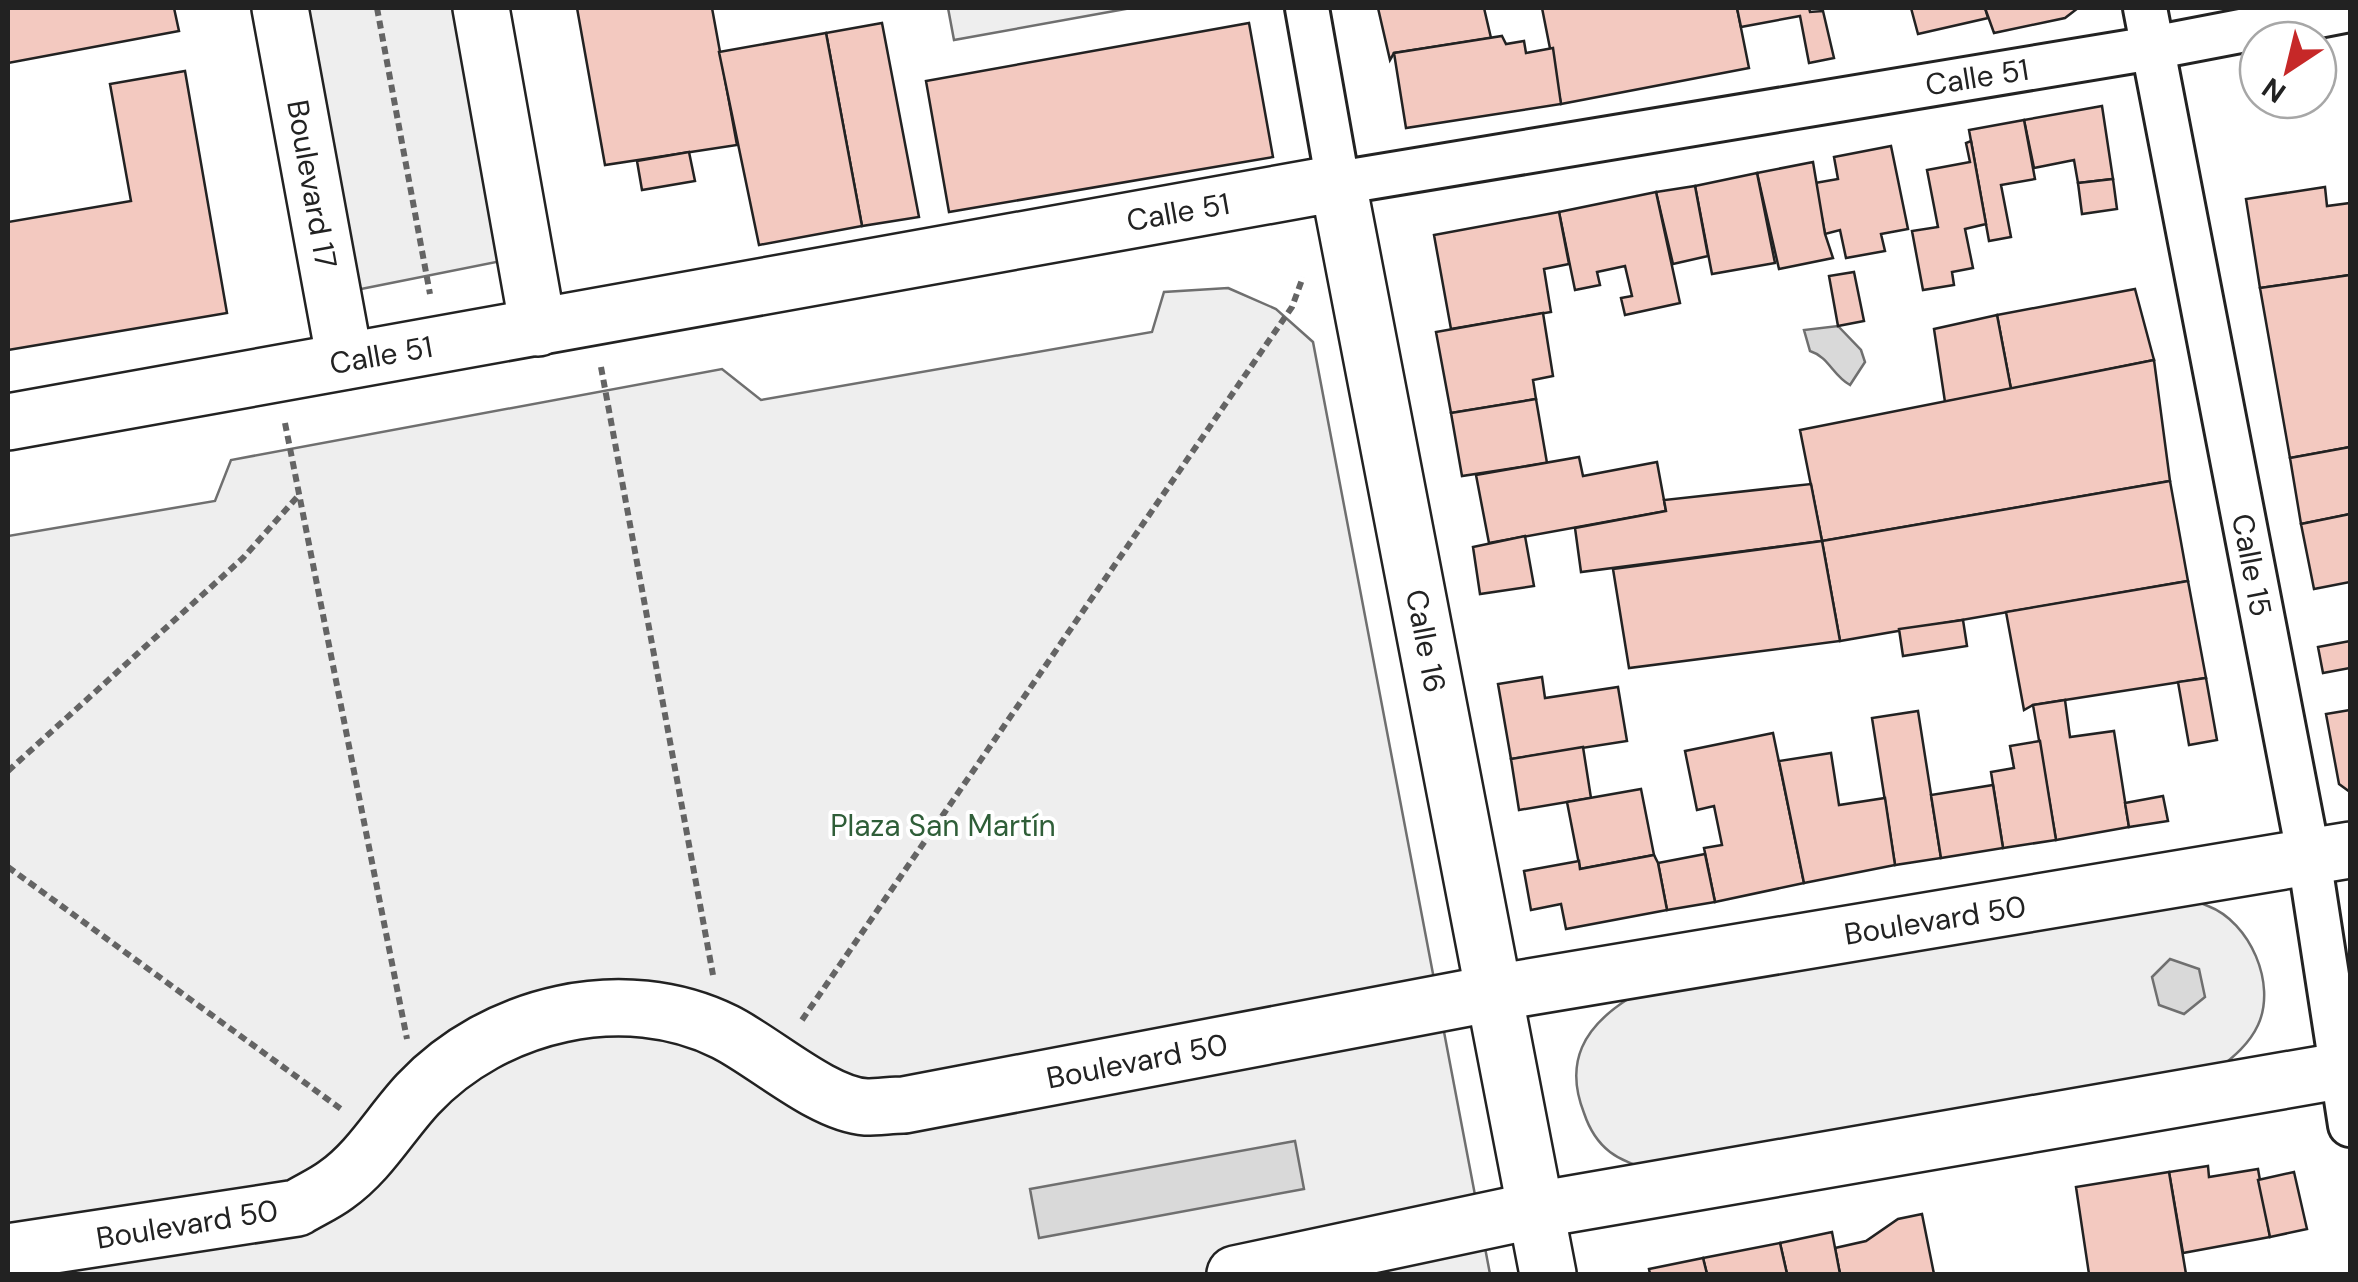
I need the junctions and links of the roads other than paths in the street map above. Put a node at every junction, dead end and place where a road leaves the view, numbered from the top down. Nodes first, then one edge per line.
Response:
1 (280, 8) edge
2 (481, 8) edge
3 (1307, 8) edge
4 (2350, 10) edge
5 (2149, 28) edge
6 (1338, 183) junction
7 (538, 328) junction
8 (345, 361) junction
9 (8, 422) edge
10 (2330, 854) edge
11 (1494, 994) junction
12 (2346, 1070) edge
13 (2350, 1125) edge
14 (1536, 1210) junction
15 (8, 1252) edge
16 (1235, 1274) edge
17 (1548, 1274) edge

1 - 8 main road, Boulevard 17
2 - 7 main road
3 - 6 street, Calle 16
4 - 5 street, Calle 51
5 - 6 street, Calle 51
5 - 10 street, Calle 15
6 - 7 main road, Calle 51
6 - 11 main road, Calle 16
7 - 8 main road, Calle 51
8 - 9 main road, Calle 51
10 - 11 main road, Boulevard 50
10 - 12 street, Calle 15
11 - 14 main road, Calle 16
11 - 15 main road, Boulevard 50
12 - 13 street, Calle 15
12 - 14 main road
14 - 16 main road
14 - 17 main road, Calle 16

